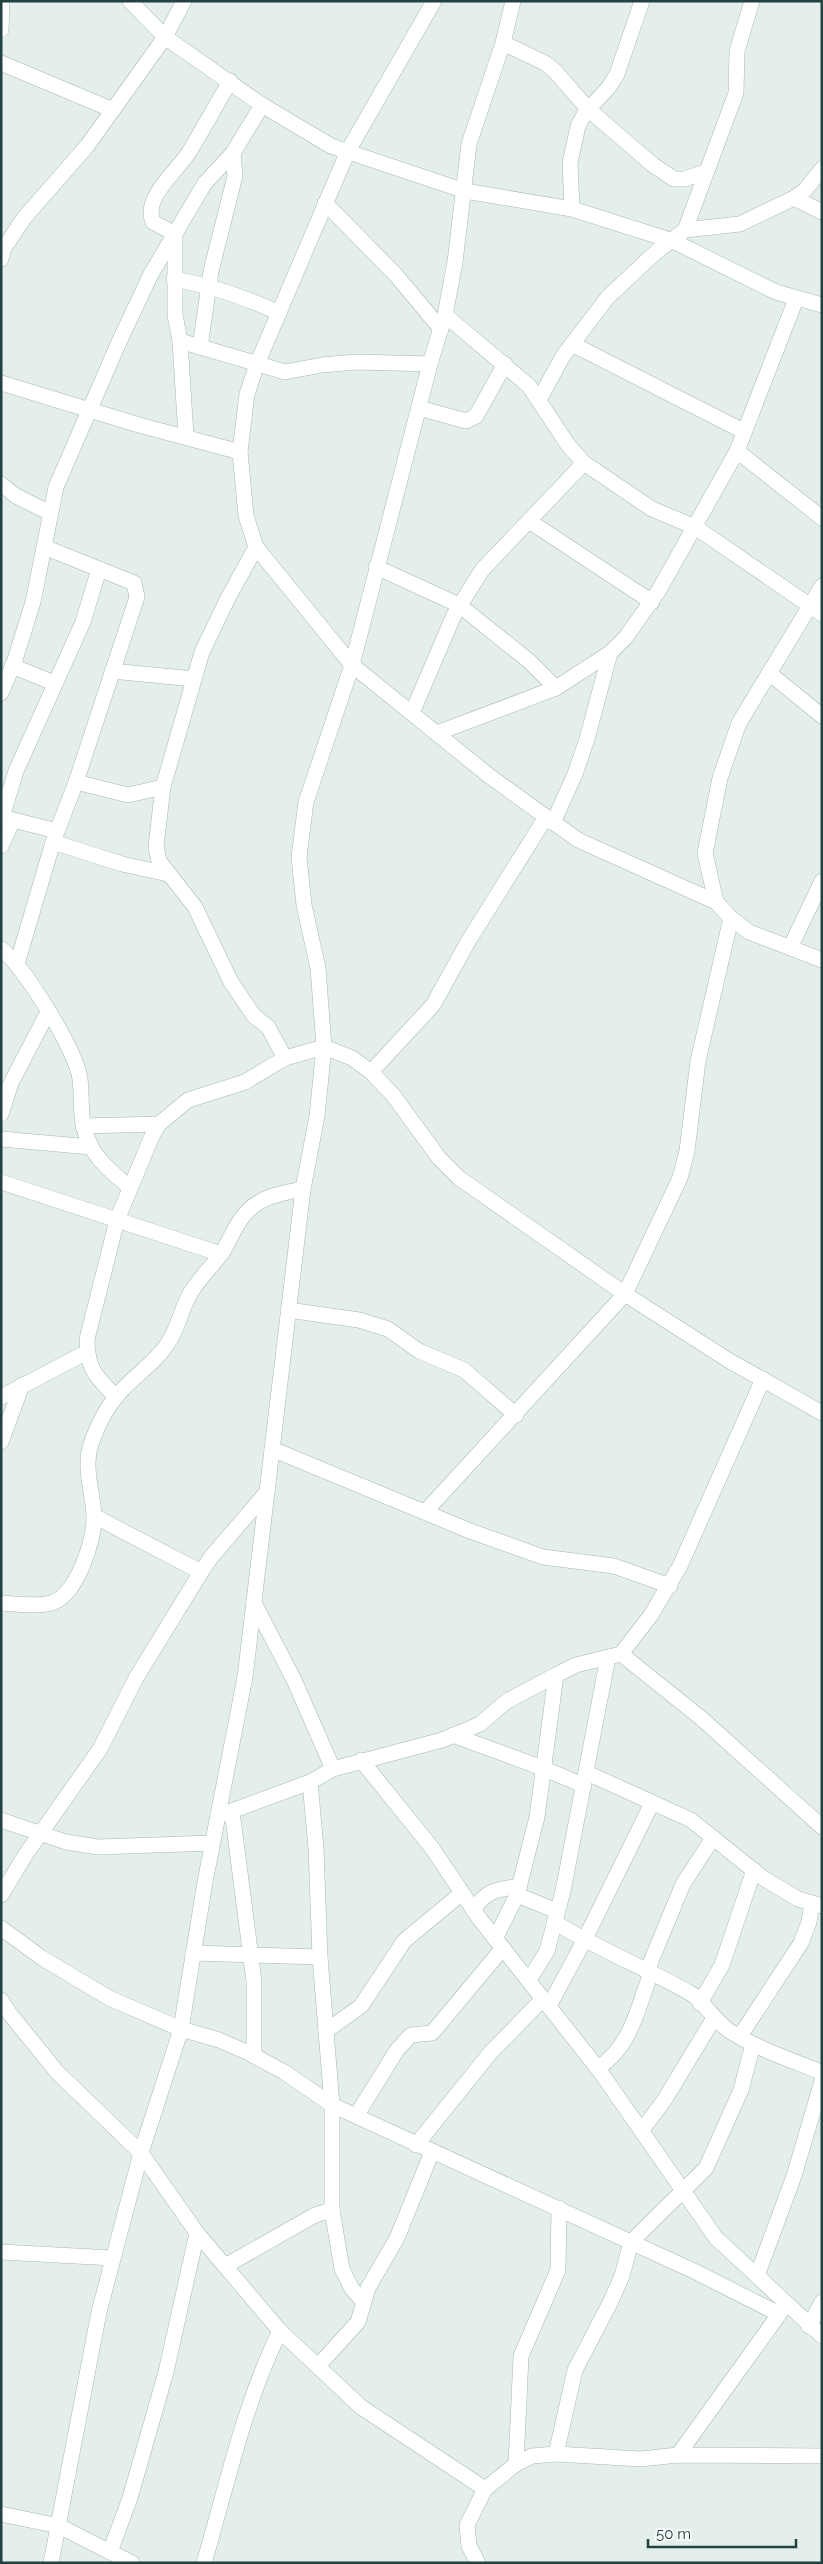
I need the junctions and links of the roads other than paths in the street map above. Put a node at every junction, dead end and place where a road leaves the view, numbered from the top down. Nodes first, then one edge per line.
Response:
1 (2, 1) edge
2 (130, 1) edge
3 (184, 1) edge
4 (434, 1) edge
5 (513, 1) edge
6 (642, 1) edge
7 (752, 1) edge
8 (1, 30) edge
9 (165, 36) junction
10 (503, 43) junction
11 (1, 63) edge
12 (230, 81) junction
13 (262, 105) junction
14 (588, 109) junction
15 (113, 110) junction
16 (348, 151) junction
17 (232, 154) junction
18 (822, 169) edge
19 (706, 172) junction
20 (465, 191) junction
21 (794, 198) junction
22 (326, 204) junction
23 (572, 209) junction
24 (822, 212) edge
25 (685, 230) junction
26 (175, 234) junction
27 (673, 241) junction
28 (1, 259) edge
29 (174, 279) junction
30 (210, 286) junction
31 (796, 299) junction
32 (822, 306) edge
33 (279, 313) junction
34 (443, 322) junction
35 (180, 341) junction
36 (572, 344) junction
37 (200, 347) junction
38 (257, 364) junction
39 (430, 364) junction
40 (505, 364) junction
41 (1, 383) edge
42 (539, 400) junction
43 (419, 408) junction
44 (90, 410) junction
45 (743, 431) junction
46 (186, 436) junction
47 (737, 451) junction
48 (240, 452) junction
49 (584, 463) junction
50 (1, 484) edge
51 (50, 513) junction
52 (822, 518) edge
53 (530, 521) junction
54 (695, 527) junction
55 (44, 547) junction
56 (256, 547) junction
57 (376, 568) junction
58 (98, 569) junction
59 (822, 586) edge
60 (652, 602) junction
61 (459, 604) junction
62 (816, 609) edge
63 (610, 653) junction
64 (352, 665) junction
65 (12, 666) junction
66 (112, 671) junction
67 (769, 673) junction
68 (194, 679) junction
69 (54, 683) junction
70 (556, 688) junction
71 (1, 692) edge
72 (412, 714) junction
73 (822, 716) edge
74 (436, 733) junction
75 (76, 782) junction
76 (163, 787) junction
77 (5, 818) edge
78 (549, 820) junction
79 (55, 837) junction
80 (1, 846) edge
81 (168, 874) junction
82 (822, 881) edge
83 (716, 902) junction
84 (731, 918) junction
85 (790, 948) junction
86 (1, 949) edge
87 (822, 960) edge
88 (17, 964) junction
89 (48, 1012) junction
90 (324, 1047) junction
91 (285, 1058) junction
92 (371, 1072) junction
93 (1, 1114) edge
94 (159, 1124) junction
95 (83, 1126) junction
96 (1, 1139) edge
97 (91, 1147) junction
98 (1, 1182) edge
99 (130, 1188) junction
100 (303, 1189) junction
101 (117, 1220) junction
102 (221, 1254) junction
103 (626, 1294) junction
104 (288, 1310) junction
105 (87, 1352) junction
106 (763, 1379) junction
107 (22, 1385) junction
108 (1, 1397) edge
109 (116, 1397) junction
110 (822, 1413) edge
111 (516, 1415) junction
112 (1, 1442) edge
113 (272, 1449) junction
114 (267, 1492) junction
115 (425, 1512) junction
116 (94, 1516) junction
117 (201, 1572) junction
118 (670, 1586) junction
119 (1, 1603) edge
120 (254, 1603) junction
121 (614, 1656) junction
122 (556, 1675) junction
123 (453, 1735) junction
124 (361, 1760) junction
125 (545, 1767) junction
126 (333, 1769) junction
127 (586, 1780) junction
128 (310, 1782) junction
129 (652, 1803) junction
130 (225, 1813) junction
131 (1, 1820) edge
132 (822, 1828) edge
133 (40, 1834) junction
134 (713, 1838) junction
135 (212, 1843) junction
136 (754, 1870) junction
137 (519, 1890) junction
138 (462, 1892) junction
139 (1, 1895) edge
140 (817, 1905) edge
141 (473, 1910) junction
142 (556, 1916) junction
143 (1, 1928) edge
144 (584, 1941) junction
145 (499, 1944) junction
146 (193, 1953) junction
147 (250, 1955) junction
148 (320, 1957) junction
149 (649, 1972) junction
150 (529, 1980) junction
151 (1, 2000) edge
152 (546, 2003) junction
153 (700, 2003) junction
154 (714, 2018) junction
155 (181, 2029) junction
156 (326, 2031) junction
157 (746, 2040) junction
158 (254, 2056) junction
159 (598, 2068) junction
160 (822, 2071) edge
161 (822, 2076) edge
162 (822, 2081) edge
163 (332, 2105) junction
164 (356, 2116) junction
165 (642, 2130) junction
166 (416, 2145) junction
167 (432, 2152) junction
168 (141, 2153) junction
169 (683, 2190) junction
170 (559, 2208) junction
171 (332, 2210) junction
172 (197, 2233) junction
173 (631, 2242) junction
174 (1, 2252) edge
175 (113, 2258) junction
176 (225, 2266) junction
177 (757, 2276) junction
178 (363, 2301) junction
179 (822, 2302) edge
180 (783, 2309) junction
181 (809, 2326) junction
182 (280, 2331) junction
183 (822, 2336) edge
184 (318, 2366) junction
185 (556, 2454) junction
186 (678, 2455) junction
187 (822, 2456) edge
188 (516, 2464) junction
189 (485, 2489) junction
190 (1, 2514) edge
191 (59, 2526) junction
192 (110, 2552) junction
193 (51, 2563) edge
194 (132, 2563) edge
195 (204, 2563) edge
196 (478, 2563) edge

1 - 8 street
2 - 9 street
3 - 9 street
4 - 16 street
5 - 10 street
6 - 14 street
7 - 19 street
9 - 12 street
9 - 15 street
10 - 14 street
10 - 20 street
11 - 15 street
12 - 13 street
12 - 26 street
13 - 16 street
13 - 17 street
14 - 19 street
14 - 23 street
15 - 28 street
16 - 20 street
16 - 22 street
17 - 26 street
17 - 30 street
18 - 21 street
19 - 25 street
20 - 23 street
20 - 34 street
21 - 24 street
21 - 25 street
22 - 33 street
22 - 34 street
23 - 27 street
25 - 27 street
26 - 29 street
26 - 44 street
27 - 31 street
27 - 36 street
29 - 30 street
29 - 35 street
30 - 33 street
30 - 37 street
31 - 32 street
31 - 45 street
33 - 38 street
34 - 39 street
34 - 40 street
35 - 37 street
35 - 46 street
36 - 42 street
36 - 45 street
37 - 38 street
38 - 39 street
38 - 48 street
39 - 43 street
40 - 42 street
40 - 43 street
41 - 44 street
42 - 49 street
43 - 57 street
44 - 46 street
44 - 51 street
45 - 47 street
46 - 48 street
47 - 52 street
47 - 54 street
48 - 56 street
49 - 53 street
49 - 54 street
50 - 51 street
51 - 55 street
53 - 60 street
53 - 61 street
54 - 60 street
54 - 62 street
55 - 58 street
55 - 65 street
56 - 64 street
56 - 68 street
57 - 61 street
57 - 64 street
58 - 66 street
58 - 69 street
59 - 62 street
60 - 63 street
61 - 70 street
61 - 72 street
62 - 67 street
63 - 70 street
63 - 78 street
64 - 72 street
64 - 90 street
65 - 69 street
65 - 71 street
66 - 68 street
66 - 75 street
67 - 73 street
67 - 83 street
68 - 76 street
69 - 77 street
70 - 74 street
72 - 74 street
74 - 78 street
75 - 76 street
75 - 79 street
76 - 81 street
77 - 79 street
77 - 80 street
78 - 83 street
78 - 92 street
79 - 81 street
79 - 88 street
81 - 91 street
82 - 85 street
83 - 84 street
84 - 85 street
84 - 103 street
85 - 87 street
86 - 88 street
88 - 89 street
89 - 93 street
89 - 95 street
90 - 91 street
90 - 92 street
90 - 100 street
91 - 94 street
92 - 103 street
94 - 95 street
94 - 99 street
95 - 97 street
96 - 97 street
97 - 99 street
98 - 101 street
99 - 101 street
100 - 102 street
100 - 104 street
101 - 102 street
101 - 105 street
102 - 109 street
103 - 106 street
103 - 111 street
104 - 111 street
104 - 113 street
105 - 107 street
105 - 109 street
106 - 110 street
106 - 118 street
107 - 108 street
107 - 112 street
109 - 116 street
111 - 115 street
113 - 114 street
113 - 115 street
114 - 117 street
114 - 120 street
115 - 118 street
116 - 117 street
116 - 119 street
117 - 133 street
118 - 121 street
120 - 126 street
120 - 130 street
121 - 122 street
121 - 127 street
121 - 132 street
122 - 123 street
122 - 125 street
123 - 124 street
123 - 125 street
124 - 126 street
124 - 138 street
125 - 127 street
125 - 137 street
126 - 128 street
127 - 129 street
127 - 142 street
128 - 130 street
128 - 148 street
129 - 134 street
129 - 144 street
130 - 135 street
130 - 147 street
131 - 133 street
133 - 135 street
133 - 139 street
134 - 136 street
134 - 149 street
135 - 146 street
136 - 140 street
136 - 153 street
137 - 141 street
137 - 142 street
137 - 145 street
138 - 141 street
138 - 156 street
140 - 157 street
141 - 145 street
142 - 144 street
142 - 150 street
143 - 155 street
144 - 149 street
144 - 152 street
145 - 150 street
145 - 164 street
146 - 147 street
146 - 155 street
147 - 148 street
147 - 158 street
148 - 156 street
149 - 153 street
149 - 159 street
150 - 152 street
151 - 168 street
152 - 159 street
152 - 166 street
153 - 154 street
154 - 157 street
154 - 165 street
155 - 158 street
155 - 168 street
156 - 163 street
157 - 160 street
157 - 169 street
158 - 163 street
159 - 165 street
160 - 161 street
162 - 177 street
163 - 164 street
163 - 171 street
164 - 166 street
165 - 169 street
166 - 167 street
167 - 170 street
167 - 178 street
168 - 172 street
168 - 175 street
169 - 173 street
169 - 177 street
170 - 173 street
170 - 188 street
171 - 176 street
171 - 178 street
172 - 176 street
172 - 192 street
173 - 180 street
173 - 185 street
174 - 175 street
175 - 191 street
176 - 182 street
177 - 180 street
178 - 184 street
179 - 181 street
180 - 181 street
180 - 186 street
181 - 183 street
182 - 184 street
182 - 195 street
184 - 189 street
185 - 186 street
185 - 188 street
186 - 187 street
188 - 189 street
189 - 196 street
190 - 191 street
191 - 192 street
191 - 193 street
192 - 194 street

